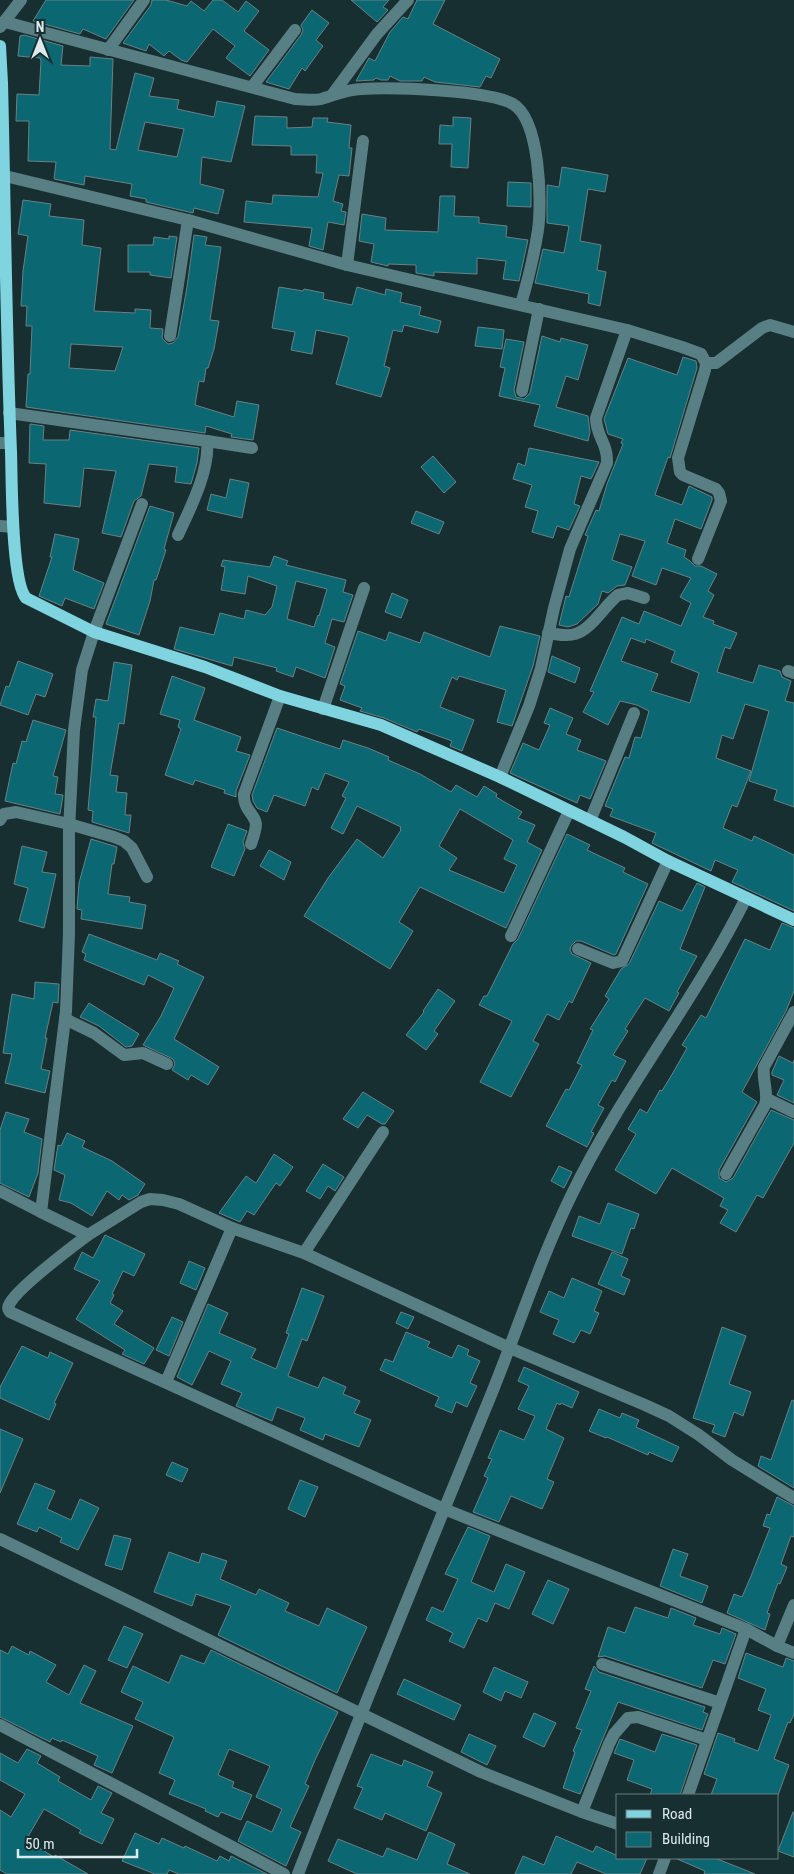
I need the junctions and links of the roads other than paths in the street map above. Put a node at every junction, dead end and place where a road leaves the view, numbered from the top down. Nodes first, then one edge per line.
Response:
1 (21, 0) edge
2 (144, 0) edge
3 (408, 0) edge
4 (3, 24) edge
5 (295, 30) dead end
6 (0, 46) edge
7 (108, 50) junction
8 (252, 86) junction
9 (332, 95) junction
10 (363, 141) dead end
11 (4, 176) junction
12 (188, 220) junction
13 (347, 265) junction
14 (3, 266) edge
15 (520, 304) junction
16 (539, 309) junction
17 (627, 330) junction
18 (794, 332) edge
19 (170, 336) dead end
20 (706, 363) junction
21 (4, 369) edge
22 (522, 392) dead end
23 (9, 413) junction
24 (207, 441) junction
25 (5, 443) edge
26 (252, 448) dead end
27 (142, 504) dead end
28 (0, 526) edge
29 (13, 527) junction
30 (178, 535) dead end
31 (698, 559) dead end
32 (364, 588) dead end
33 (644, 598) dead end
34 (94, 632) junction
35 (548, 633) junction
36 (280, 696) junction
37 (323, 710) junction
38 (634, 713) dead end
39 (500, 777) junction
40 (570, 811) junction
41 (0, 820) edge
42 (590, 821) junction
43 (70, 824) junction
44 (251, 844) dead end
45 (668, 861) junction
46 (147, 877) dead end
47 (746, 898) junction
48 (794, 920) edge
49 (511, 936) dead end
50 (578, 949) dead end
51 (794, 1012) edge
52 (65, 1019) junction
53 (167, 1064) dead end
54 (767, 1099) junction
55 (794, 1112) edge
56 (383, 1132) dead end
57 (726, 1174) dead end
58 (0, 1191) edge
59 (41, 1212) junction
60 (232, 1228) junction
61 (88, 1234) junction
62 (304, 1253) junction
63 (510, 1348) junction
64 (166, 1382) junction
65 (794, 1498) edge
66 (444, 1509) junction
67 (0, 1539) edge
68 (794, 1605) edge
69 (746, 1629) junction
70 (777, 1646) junction
71 (794, 1653) edge
72 (602, 1664) dead end
73 (720, 1703) junction
74 (361, 1714) junction
75 (0, 1725) edge
76 (707, 1740) junction
77 (688, 1794) edge
78 (582, 1812) junction
79 (616, 1823) edge
80 (665, 1859) edge
81 (284, 1874) edge
82 (298, 1874) edge
83 (659, 1874) edge

1 - 4 street
2 - 7 street
3 - 9 street
4 - 7 street
5 - 8 street
6 - 11 main road
7 - 8 street
8 - 9 street
9 - 15 street
10 - 13 street
11 - 12 street
11 - 14 main road
12 - 13 street
12 - 19 street
13 - 15 street
14 - 21 main road
15 - 16 street
16 - 17 street
16 - 22 street
17 - 20 street
17 - 35 street
18 - 20 street
20 - 31 street
21 - 23 main road
23 - 24 street
23 - 25 main road
24 - 26 street
24 - 30 street
25 - 29 main road
27 - 34 street
28 - 29 street
29 - 34 main road
32 - 37 street
33 - 35 street
34 - 36 main road
34 - 43 street
35 - 39 street
36 - 37 main road
36 - 44 street
37 - 39 main road
38 - 42 street
39 - 40 main road
40 - 42 main road
40 - 49 street
41 - 43 street
42 - 45 main road
43 - 46 street
43 - 52 street
45 - 47 main road
45 - 50 street
47 - 48 main road
47 - 63 street
51 - 54 street
52 - 53 street
52 - 59 street
54 - 55 street
54 - 57 street
56 - 62 street
58 - 59 street
59 - 61 street
60 - 61 street
60 - 62 street
60 - 64 street
61 - 64 street
62 - 63 street
63 - 65 street
63 - 66 street
64 - 66 street
66 - 69 street
66 - 74 street
67 - 74 street
68 - 70 street
69 - 70 street
69 - 73 street
70 - 71 street
72 - 73 street
73 - 76 street
74 - 78 street
74 - 82 street
75 - 81 street
76 - 77 street
76 - 78 street
78 - 79 street
80 - 83 street

